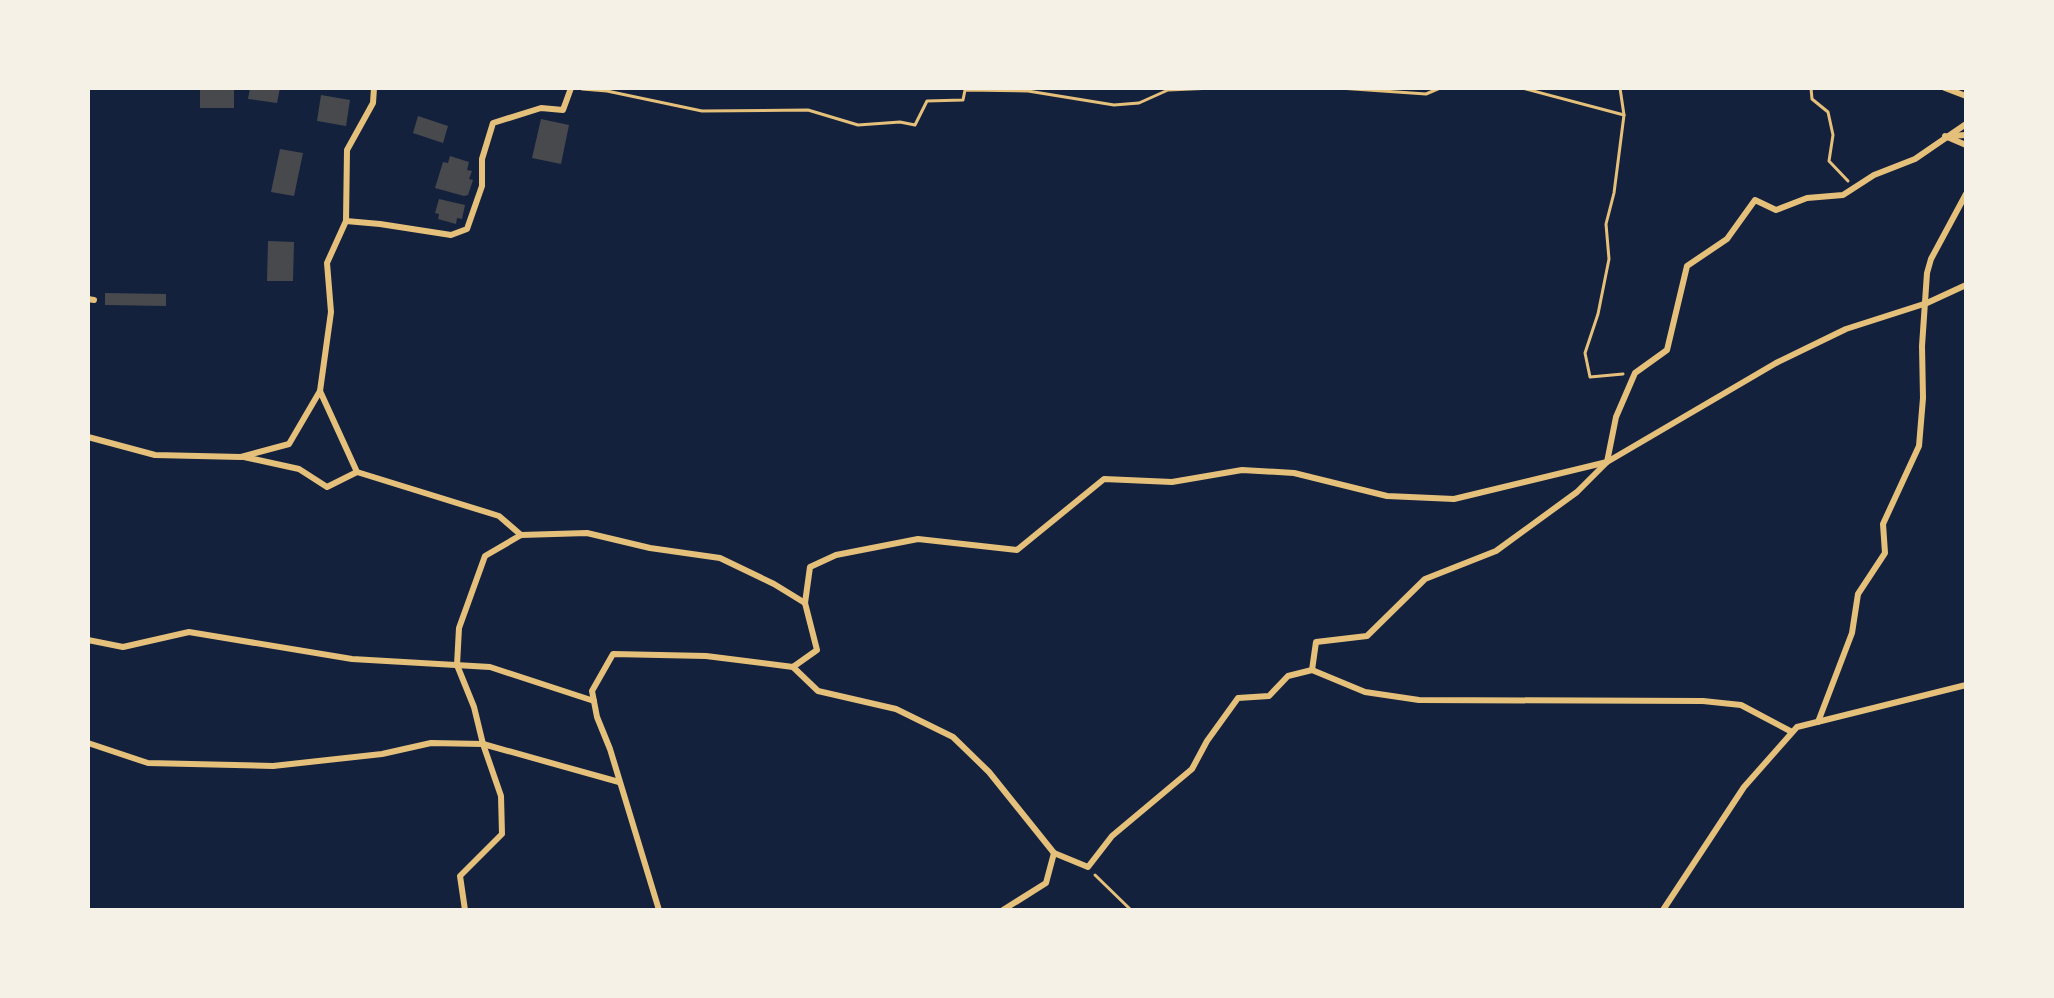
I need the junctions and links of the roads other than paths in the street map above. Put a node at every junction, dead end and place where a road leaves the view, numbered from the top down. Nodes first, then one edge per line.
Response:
1 (374, 88) edge
2 (571, 88) edge
3 (1945, 88) edge
4 (1965, 96) edge
5 (1965, 124) edge
6 (1965, 135) edge
7 (1945, 136) junction
8 (1965, 145) edge
9 (1965, 194) edge
10 (346, 221) junction
11 (1965, 285) edge
12 (1927, 303) junction
13 (320, 391) junction
14 (88, 437) edge
15 (240, 457) junction
16 (1607, 462) junction
17 (357, 472) junction
18 (521, 535) junction
19 (805, 603) junction
20 (88, 640) edge
21 (457, 665) junction
22 (793, 667) junction
23 (1312, 670) junction
24 (1965, 685) edge
25 (594, 701) junction
26 (1818, 722) junction
27 (1792, 732) junction
28 (88, 743) edge
29 (483, 744) junction
30 (619, 782) junction
31 (1054, 853) junction
32 (465, 909) edge
33 (659, 909) edge
34 (1003, 909) edge
35 (1663, 909) edge

1 - 10 street
2 - 10 street
3 - 4 street
5 - 7 street
6 - 7 street
7 - 8 street
7 - 16 street
9 - 12 street
10 - 13 street
11 - 12 street
12 - 16 street
12 - 26 street
13 - 15 street
13 - 17 street
14 - 15 street
15 - 17 street
16 - 19 street
16 - 23 street
17 - 18 street
18 - 19 street
18 - 21 street
19 - 22 street
20 - 21 street
21 - 25 street
21 - 29 street
22 - 25 street
22 - 31 street
23 - 27 street
23 - 31 street
24 - 26 street
25 - 30 street
26 - 27 street
27 - 35 street
28 - 29 street
29 - 30 street
29 - 32 street
30 - 33 street
31 - 34 street

